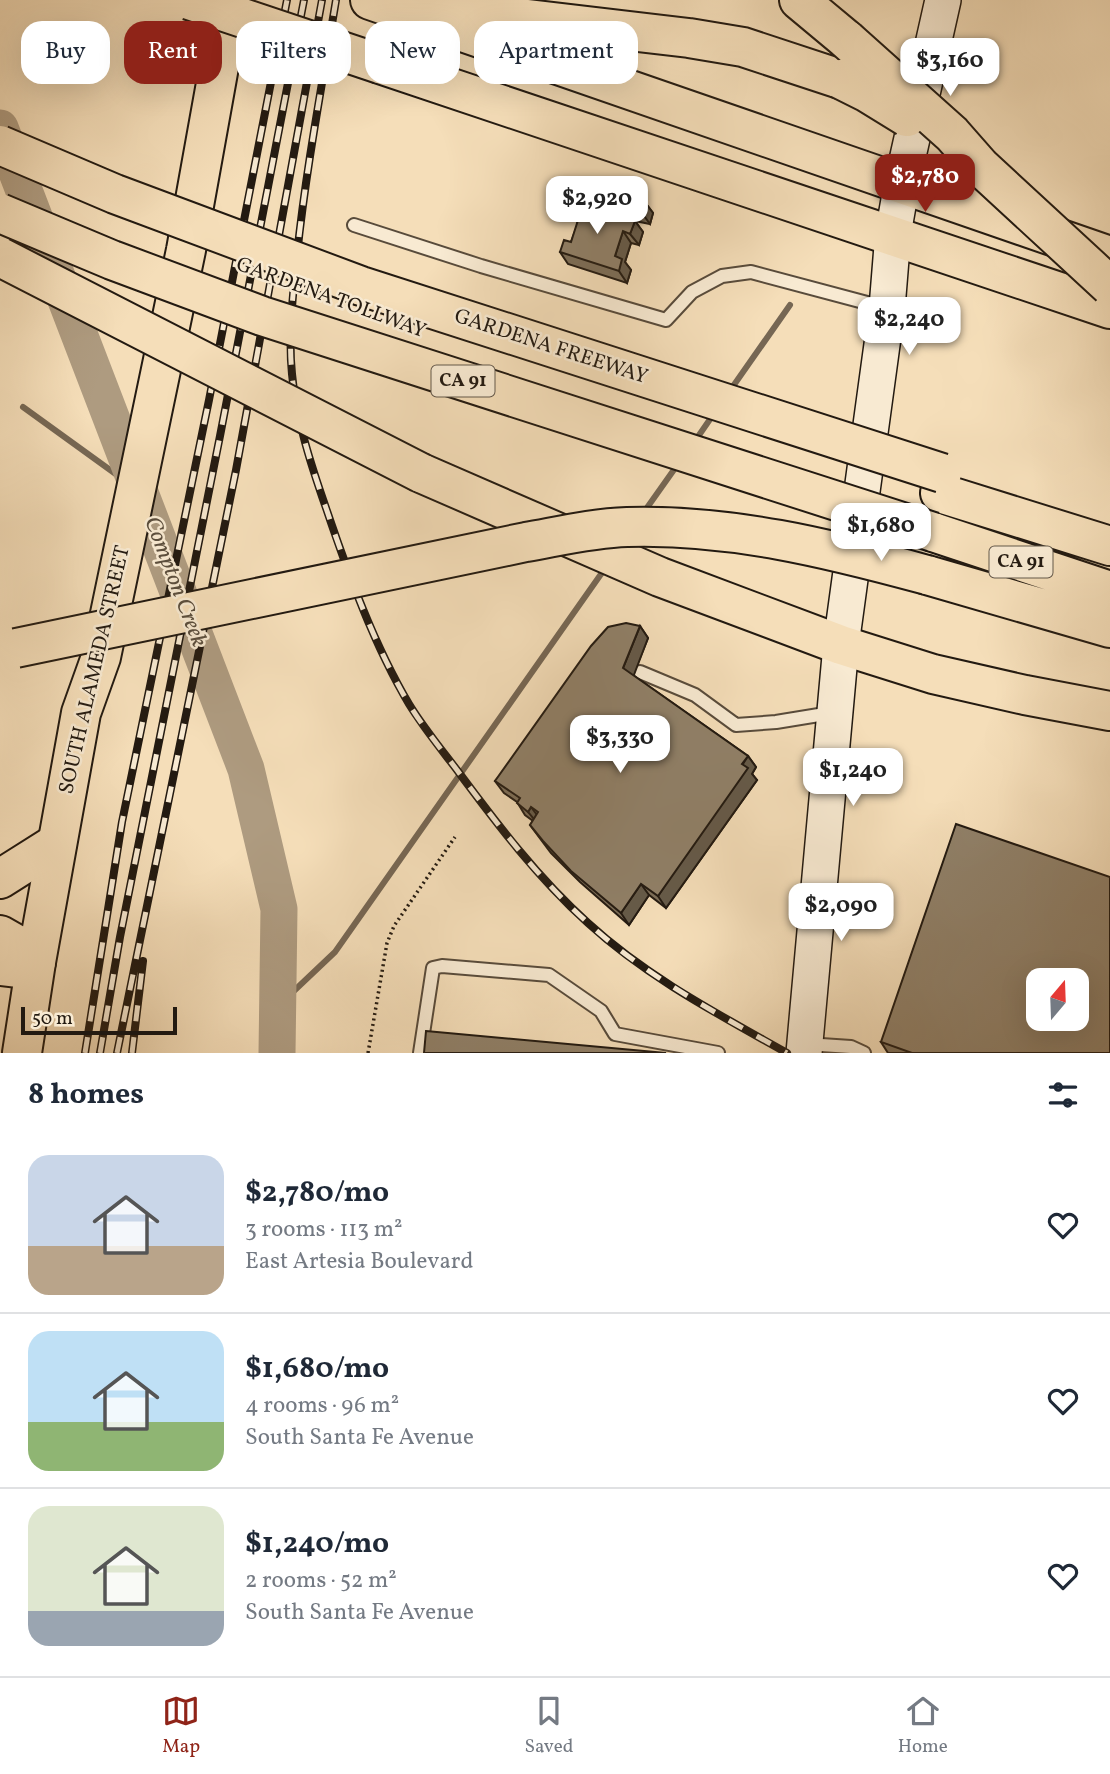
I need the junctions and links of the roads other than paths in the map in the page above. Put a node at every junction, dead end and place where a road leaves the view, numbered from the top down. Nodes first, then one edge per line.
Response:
1 (189, 0) edge
2 (231, 0) edge
3 (799, 0) edge
4 (943, 0) edge
5 (381, 4) edge
6 (0, 145) edge
7 (981, 167) junction
8 (0, 168) edge
9 (902, 183) junction
10 (0, 213) edge
11 (354, 225) dead end
12 (893, 234) junction
13 (1110, 256) edge
14 (0, 257) edge
15 (1110, 286) edge
16 (887, 308) junction
17 (1110, 309) edge
18 (941, 483) junction
19 (1110, 525) edge
20 (1110, 546) edge
21 (1110, 591) edge
22 (1110, 628) edge
23 (841, 645) junction
24 (8, 651) edge
25 (640, 673) dead end
26 (1110, 711) edge
27 (834, 713) junction
28 (57, 843) junction
29 (0, 879) edge
30 (0, 935) edge
31 (18, 964) edge
32 (804, 1048) edge
33 (22, 1053) edge
34 (420, 1053) edge
35 (718, 1053) edge
36 (864, 1053) edge

1 - 12 main road, bridge
2 - 28 main road, SOUTH ALAMEDA STREET, bridge
3 - 7 main road, bridge
4 - 9 main road
5 - 7 main road, bridge
5 - 9 main road
6 - 18 main road, GARDENA FREEWAY, bridge
7 - 15 main road, bridge
8 - 18 main road, GARDENA TOLLWAY
9 - 12 main road
9 - 13 main road
10 - 21 main road, CA 91, bridge
11 - 16 lane
12 - 16 main road
12 - 17 main road
14 - 23 main road, bridge
16 - 23 main road
18 - 19 main road, GARDENA FREEWAY
18 - 20 main road, GARDENA TOLLWAY
22 - 24 main road, bridge
23 - 26 main road
23 - 27 main road
25 - 27 lane
27 - 32 main road
28 - 29 main road
28 - 31 main road, SOUTH ALAMEDA STREET
30 - 31 main road
31 - 33 main road, SOUTH ALAMEDA STREET
32 - 36 lane
34 - 35 lane

